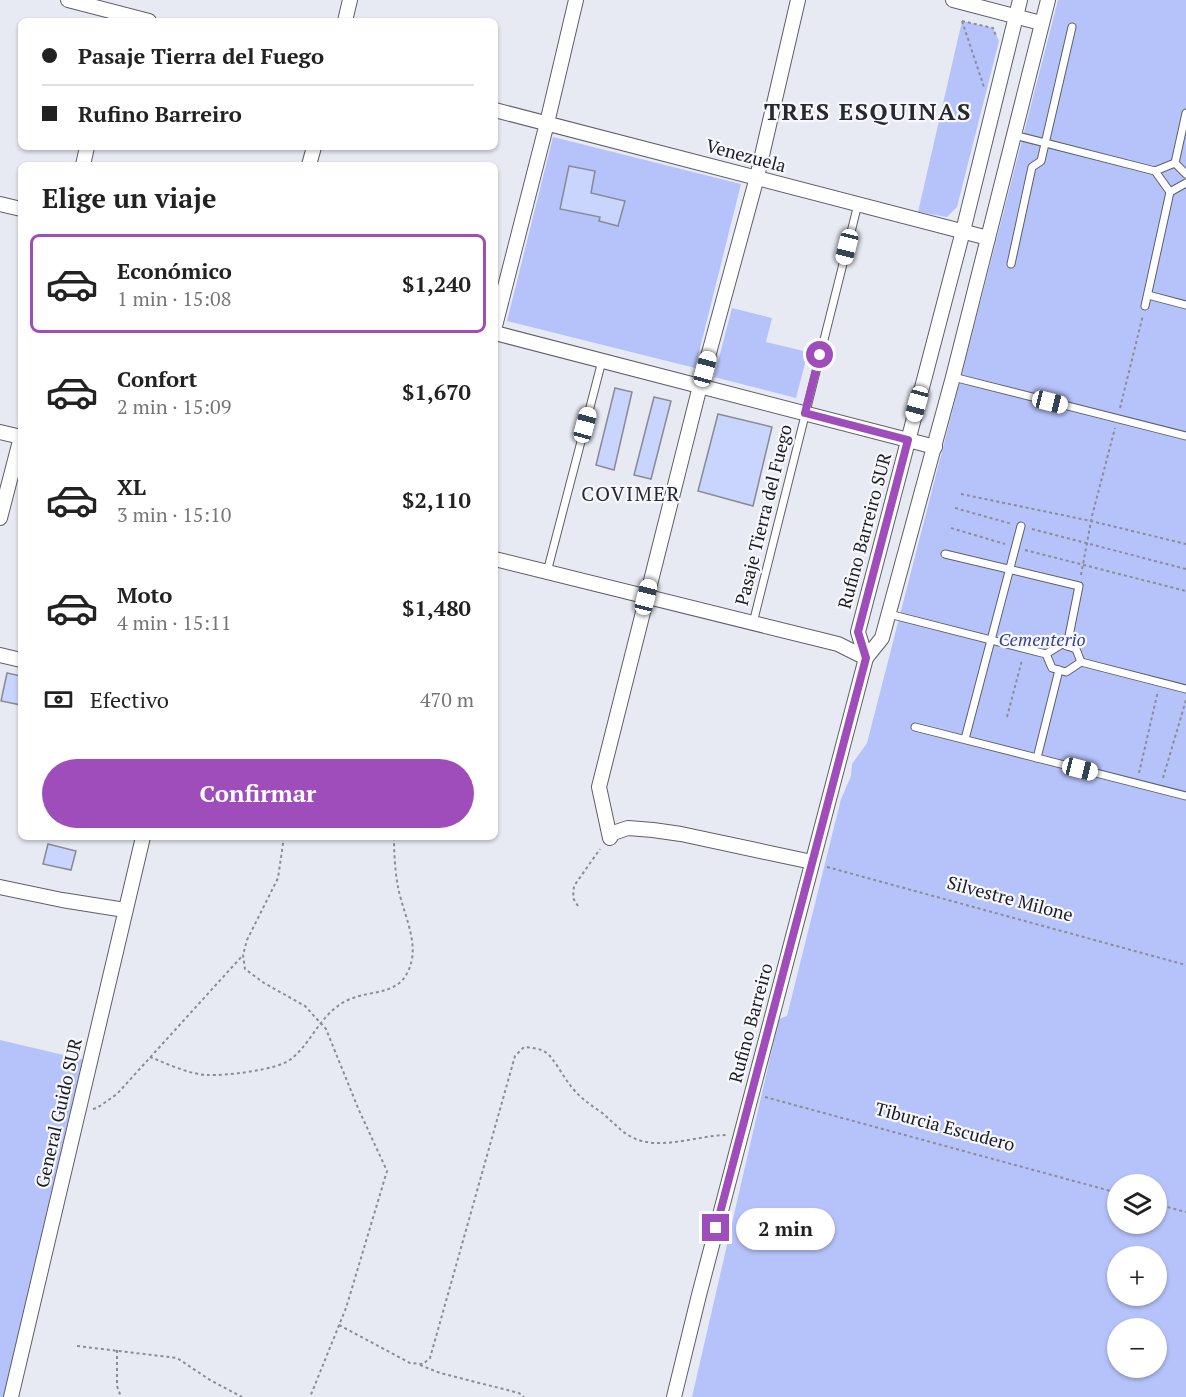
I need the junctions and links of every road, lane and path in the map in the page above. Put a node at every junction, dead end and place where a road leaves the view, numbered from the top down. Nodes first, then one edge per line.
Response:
1 (68, 0) edge
2 (126, 0) edge
3 (350, 0) edge
4 (576, 0) edge
5 (798, 0) edge
6 (952, 0) edge
7 (1020, 0) edge
8 (1047, 0) edge
9 (1016, 16) junction
10 (121, 18) edge
11 (346, 18) edge
12 (1041, 23) junction
13 (1072, 27) dead end
14 (999, 41) dead end
15 (989, 82) dead end
16 (498, 111) edge
17 (1186, 113) edge
18 (547, 123) junction
19 (1014, 135) junction
20 (1045, 144) junction
21 (1175, 163) junction
22 (1155, 171) junction
23 (1186, 174) edge
24 (757, 177) junction
25 (1186, 183) edge
26 (1170, 192) junction
27 (0, 204) edge
28 (858, 204) junction
29 (18, 208) edge
30 (963, 231) junction
31 (988, 238) junction
32 (1011, 264) dead end
33 (1148, 295) junction
34 (1186, 305) edge
35 (1145, 306) joint
36 (498, 314) edge
37 (498, 334) edge
38 (602, 361) junction
39 (953, 377) junction
40 (700, 386) junction
41 (805, 413) junction
42 (1117, 419) junction
43 (0, 432) edge
44 (18, 436) edge
45 (1186, 436) edge
46 (908, 440) junction
47 (935, 447) junction
48 (18, 449) edge
49 (962, 494) dead end
50 (955, 508) dead end
51 (0, 518) edge
52 (1091, 521) junction
53 (1021, 526) junction
54 (951, 528) dead end
55 (1087, 544) junction
56 (1186, 544) edge
57 (1016, 547) junction
58 (945, 554) dead end
59 (498, 560) edge
60 (1083, 565) junction
61 (1186, 569) edge
62 (1010, 570) junction
63 (547, 572) junction
64 (1079, 586) junction
65 (1186, 591) edge
66 (646, 597) junction
67 (889, 614) junction
68 (753, 624) junction
69 (992, 640) junction
70 (1067, 646) junction
71 (1026, 648) junction
72 (1046, 654) junction
73 (0, 655) edge
74 (866, 658) junction
75 (18, 659) edge
76 (1080, 662) junction
77 (1059, 670) junction
78 (1160, 682) junction
79 (1186, 689) edge
80 (1186, 700) edge
81 (1007, 717) dead end
82 (915, 726) dead end
83 (965, 739) junction
84 (1037, 758) junction
85 (1139, 774) dead end
86 (1162, 781) dead end
87 (1186, 796) edge
88 (610, 838) junction
89 (142, 840) edge
90 (284, 840) edge
91 (394, 840) edge
92 (818, 864) junction
93 (0, 886) edge
94 (578, 906) dead end
95 (126, 910) junction
96 (243, 955) junction
97 (1186, 965) edge
98 (320, 1022) junction
99 (150, 1057) junction
100 (762, 1096) dead end
101 (78, 1110) junction
102 (740, 1138) junction
103 (1107, 1190) edge
104 (1167, 1207) edge
105 (1186, 1212) edge
106 (339, 1325) junction
107 (77, 1346) dead end
108 (117, 1350) junction
109 (417, 1364) junction
110 (11, 1397) edge
111 (121, 1397) edge
112 (241, 1397) edge
113 (310, 1397) edge
114 (524, 1397) edge
115 (674, 1397) edge

1 - 10 street
2 - 10 street
3 - 11 street
4 - 18 street
5 - 24 street
6 - 9 street
7 - 9 street
8 - 12 street
9 - 12 street
9 - 30 street, Rufino Barreiro SUR
12 - 19 street
13 - 20 lane
14 - 15 path
16 - 18 street, Venezuela
17 - 21 lane
18 - 24 street, Venezuela
18 - 36 street
19 - 20 lane
19 - 31 street
20 - 22 lane
20 - 32 lane
21 - 22 lane
21 - 23 lane
22 - 26 lane
24 - 28 street, Venezuela
24 - 40 street
25 - 26 lane
26 - 33 lane
27 - 29 street
28 - 30 street, Venezuela
28 - 41 lane, Pasaje Tierra del Fuego
30 - 31 street, Venezuela
30 - 46 street, Rufino Barreiro SUR
31 - 39 street
33 - 34 lane
33 - 35 lane
35 - 42 path
37 - 38 street
38 - 40 street
38 - 63 lane
39 - 42 lane
39 - 47 street
40 - 41 street
40 - 66 street
41 - 46 street
41 - 68 lane, Pasaje Tierra del Fuego
42 - 45 lane
42 - 52 path
43 - 44 street
46 - 47 street
46 - 74 street, Rufino Barreiro SUR
47 - 67 street
48 - 51 street
49 - 52 path
50 - 53 path
52 - 55 path
52 - 56 path
53 - 55 path
53 - 57 lane
54 - 57 path
55 - 60 path
55 - 61 path
57 - 60 path
57 - 62 lane
58 - 62 lane
59 - 63 street
60 - 64 path
60 - 65 path
62 - 64 lane
62 - 69 lane
63 - 66 street
64 - 70 lane
66 - 68 street
66 - 88 street
67 - 69 lane
67 - 74 street
68 - 74 street
69 - 71 lane
69 - 83 lane
70 - 72 lane
70 - 76 lane
71 - 72 lane
71 - 81 path
72 - 77 lane
73 - 75 street
74 - 92 street, Rufino Barreiro
76 - 77 lane
76 - 78 lane
77 - 84 lane
78 - 79 lane
78 - 85 path
80 - 86 path
82 - 83 lane
83 - 84 lane
84 - 87 lane
88 - 92 street
88 - 94 path
89 - 95 street, General Guido SUR
90 - 96 path
91 - 98 path
92 - 97 path, Silvestre Milone
92 - 102 street, Rufino Barreiro
93 - 95 street
95 - 101 street, General Guido SUR
96 - 98 path
96 - 99 path
98 - 99 path
98 - 106 path
99 - 101 path
100 - 103 path, Tiburcia Escudero
101 - 110 street, General Guido SUR
102 - 109 path
102 - 115 street, Rufino Barreiro
104 - 105 path
106 - 109 path
106 - 113 path
107 - 108 path
108 - 111 path
108 - 112 path
109 - 114 path

